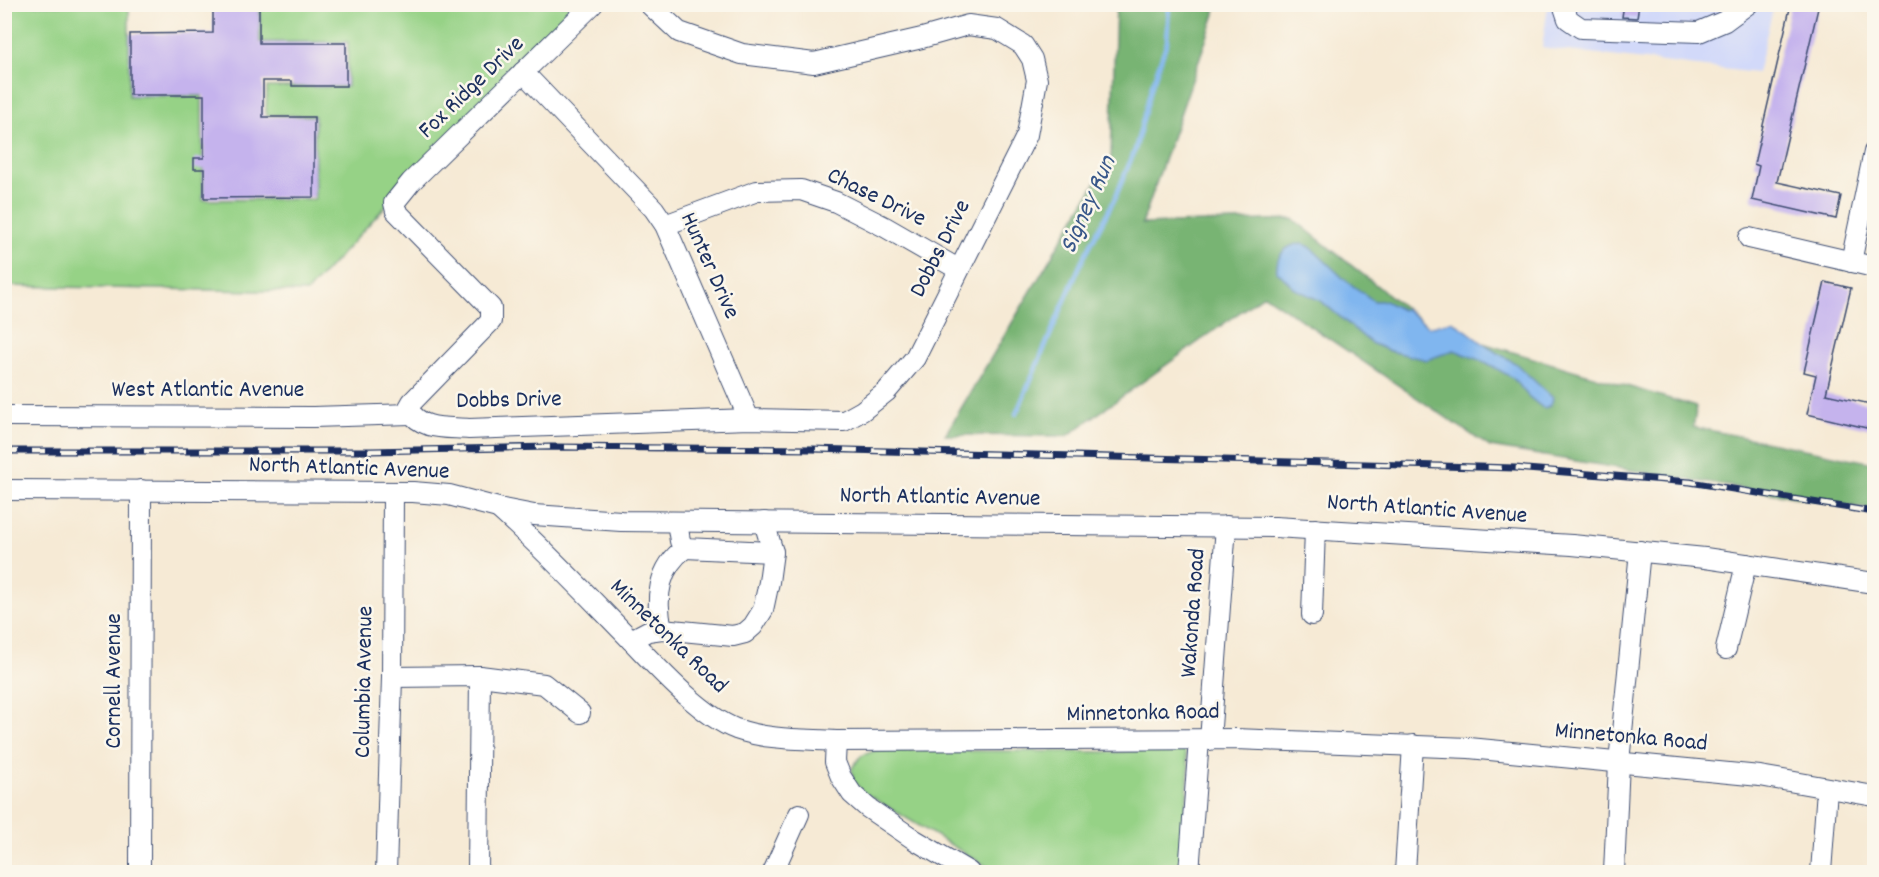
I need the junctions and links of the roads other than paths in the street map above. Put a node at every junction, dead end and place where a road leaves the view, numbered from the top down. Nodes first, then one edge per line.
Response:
1 (592, 4) edge
2 (649, 4) edge
3 (1563, 4) edge
4 (1748, 4) edge
5 (523, 72) junction
6 (1875, 152) edge
7 (665, 225) junction
8 (1749, 238) dead end
9 (1851, 261) junction
10 (1875, 267) edge
11 (958, 269) junction
12 (4, 416) edge
13 (414, 417) junction
14 (749, 419) junction
15 (4, 490) edge
16 (141, 490) junction
17 (393, 492) junction
18 (498, 508) junction
19 (565, 518) junction
20 (678, 522) junction
21 (764, 522) junction
22 (1226, 526) junction
23 (1315, 529) junction
24 (684, 548) junction
25 (1640, 551) junction
26 (544, 552) junction
27 (773, 552) junction
28 (1746, 564) junction
29 (1875, 583) edge
30 (1312, 615) dead end
31 (662, 629) junction
32 (631, 640) junction
33 (1726, 649) dead end
34 (480, 676) junction
35 (392, 677) junction
36 (580, 713) dead end
37 (1205, 740) junction
38 (836, 741) junction
39 (1413, 745) junction
40 (1619, 762) junction
41 (1827, 789) junction
42 (1875, 796) edge
43 (799, 814) dead end
44 (140, 873) edge
45 (386, 873) edge
46 (478, 873) edge
47 (773, 873) edge
48 (969, 873) edge
49 (1189, 873) edge
50 (1405, 873) edge
51 (1614, 873) edge
52 (1821, 873) edge

1 - 5 street, Fox Ridge Drive
2 - 11 street, Dobbs Drive
3 - 4 street
5 - 7 street, Hunter Drive
5 - 13 street, Fox Ridge Drive
6 - 9 street
7 - 11 street, Chase Drive
7 - 14 street, Hunter Drive
8 - 9 street
9 - 10 street
11 - 14 street, Dobbs Drive
12 - 13 street, West Atlantic Avenue
13 - 14 street, Dobbs Drive
15 - 16 street, North Atlantic Avenue
16 - 17 street, North Atlantic Avenue
16 - 44 street, Cornell Avenue
17 - 18 street, North Atlantic Avenue
17 - 35 street, Columbia Avenue
18 - 19 street, North Atlantic Avenue
18 - 26 street, Minnetonka Road
19 - 20 street, North Atlantic Avenue
19 - 26 street
20 - 21 street, North Atlantic Avenue
20 - 24 street
21 - 22 street, North Atlantic Avenue
21 - 27 street
22 - 23 street, North Atlantic Avenue
22 - 37 street, Wakonda Road
23 - 25 street, North Atlantic Avenue
23 - 30 street
24 - 27 street
24 - 31 street
25 - 28 street, North Atlantic Avenue
25 - 40 street
26 - 32 street, Minnetonka Road
27 - 31 street
28 - 29 street, North Atlantic Avenue
28 - 33 street
31 - 32 street
32 - 38 street, Minnetonka Road
34 - 35 street
34 - 36 street
34 - 46 street
35 - 45 street, Columbia Avenue
37 - 38 street, Minnetonka Road
37 - 39 street, Minnetonka Road
37 - 49 street, Wakonda Road
38 - 48 street
39 - 40 street, Minnetonka Road
39 - 50 street
40 - 41 street, Minnetonka Road
40 - 51 street
41 - 42 street, Minnetonka Road
41 - 52 street
43 - 47 street

